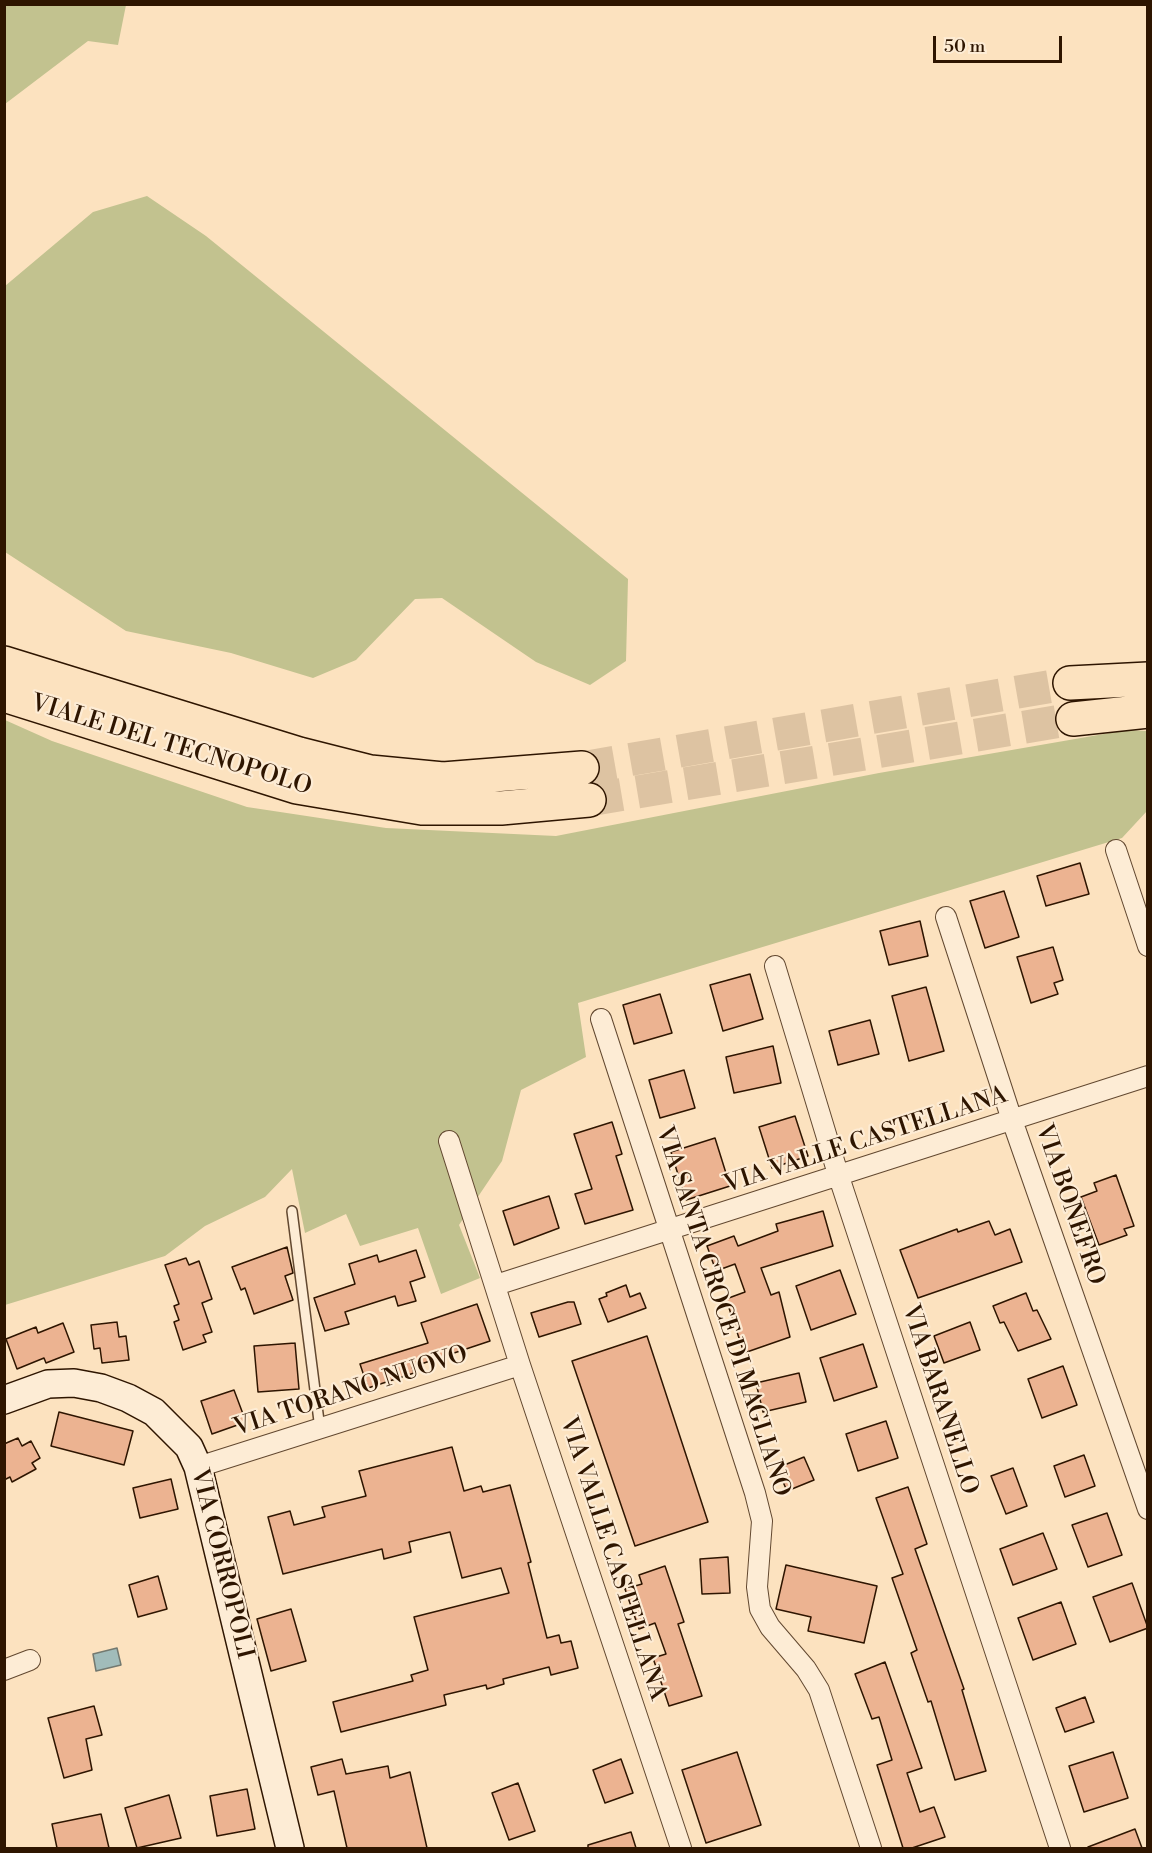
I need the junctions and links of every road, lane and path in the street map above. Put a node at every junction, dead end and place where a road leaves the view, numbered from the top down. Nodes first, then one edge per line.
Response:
1 (4, 663) edge
2 (1146, 679) edge
3 (1070, 683) tunnel mouth
4 (4, 695) edge
5 (1148, 711) edge
6 (1073, 719) tunnel mouth
7 (582, 768) tunnel mouth
8 (589, 800) tunnel mouth
9 (1116, 850) dead end
10 (946, 917) dead end
11 (1148, 946) edge
12 (775, 966) dead end
13 (602, 1019) dead end
14 (1148, 1076) edge
15 (1012, 1120) junction
16 (449, 1141) dead end
17 (838, 1174) junction
18 (292, 1211) dead end
19 (669, 1232) junction
20 (496, 1286) junction
21 (520, 1365) junction
22 (4, 1400) edge
23 (320, 1429) junction
24 (198, 1467) junction
25 (1148, 1509) edge
26 (30, 1660) dead end
27 (4, 1670) edge
28 (290, 1848) edge
29 (681, 1848) edge
30 (871, 1848) edge
31 (1060, 1848) edge

1 - 7 highway, VIALE DEL TECNOPOLO
2 - 3 highway
4 - 8 highway, VIALE DEL TECNOPOLO
5 - 6 highway
9 - 11 street
10 - 15 street, VIA BONEFRO
12 - 17 street, VIA BARANELLO
13 - 19 street, VIA SANTA CROCE DI MAGLIANO
14 - 15 street, VIA VALLE CASTELLANA
15 - 17 street, VIA VALLE CASTELLANA
15 - 25 street, VIA BONEFRO
16 - 20 street, VIA VALLE CASTELLANA
17 - 19 street, VIA VALLE CASTELLANA
17 - 31 street, VIA BARANELLO
18 - 23 lane
19 - 20 street, VIA VALLE CASTELLANA
19 - 30 street, VIA SANTA CROCE DI MAGLIANO
20 - 21 street, VIA VALLE CASTELLANA
21 - 23 street, VIA TORANO NUOVO
21 - 29 street, VIA VALLE CASTELLANA
22 - 24 street, VIA CORROPOLI
23 - 24 street, VIA TORANO NUOVO
24 - 28 street, VIA CORROPOLI
26 - 27 street

